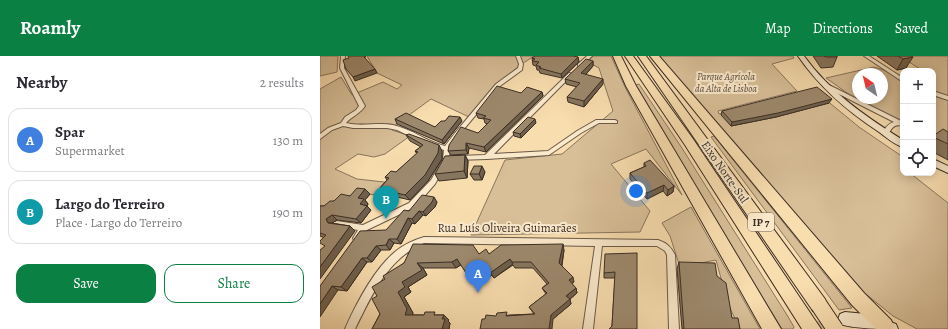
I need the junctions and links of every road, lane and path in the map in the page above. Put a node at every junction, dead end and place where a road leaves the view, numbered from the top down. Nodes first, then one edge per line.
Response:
1 (343, 56) edge
2 (518, 56) edge
3 (590, 56) edge
4 (617, 56) edge
5 (629, 56) edge
6 (642, 56) edge
7 (654, 56) edge
8 (801, 56) edge
9 (866, 56) edge
10 (900, 78) edge
11 (823, 84) junction
12 (936, 94) edge
13 (948, 98) edge
14 (614, 122) dead end
15 (900, 122) edge
16 (900, 123) edge
17 (343, 124) junction
18 (886, 134) junction
19 (320, 137) edge
20 (696, 141) junction
21 (900, 142) edge
22 (447, 150) junction
23 (487, 157) junction
24 (446, 159) junction
25 (936, 164) edge
26 (948, 170) edge
27 (337, 224) edge
28 (364, 228) junction
29 (599, 242) junction
30 (350, 247) edge
31 (840, 324) edge
32 (888, 328) edge
33 (350, 329) edge
34 (588, 329) edge
35 (674, 329) edge
36 (772, 329) edge
37 (812, 329) edge

1 - 17 street
2 - 22 street
3 - 23 street
4 - 36 highway
5 - 20 highway, Eixo Norte-Sul / IP 7
6 - 20 highway, Eixo Norte-Sul / IP 7
7 - 32 highway
8 - 11 street
9 - 10 street
11 - 15 street
11 - 18 street
12 - 13 street
14 - 23 street
16 - 18 street
17 - 19 street
17 - 22 street
18 - 21 street
20 - 31 highway, Eixo Norte-Sul / IP 7, bridge
20 - 37 highway, Eixo Norte-Sul / IP 7
22 - 24 street
23 - 24 street
24 - 28 street
25 - 26 street
27 - 28 street
28 - 30 street
29 - 33 street, Rua Luís Oliveira Guimarães
29 - 34 street
29 - 35 street, Rua Luís Oliveira Guimarães
31 - 32 street

